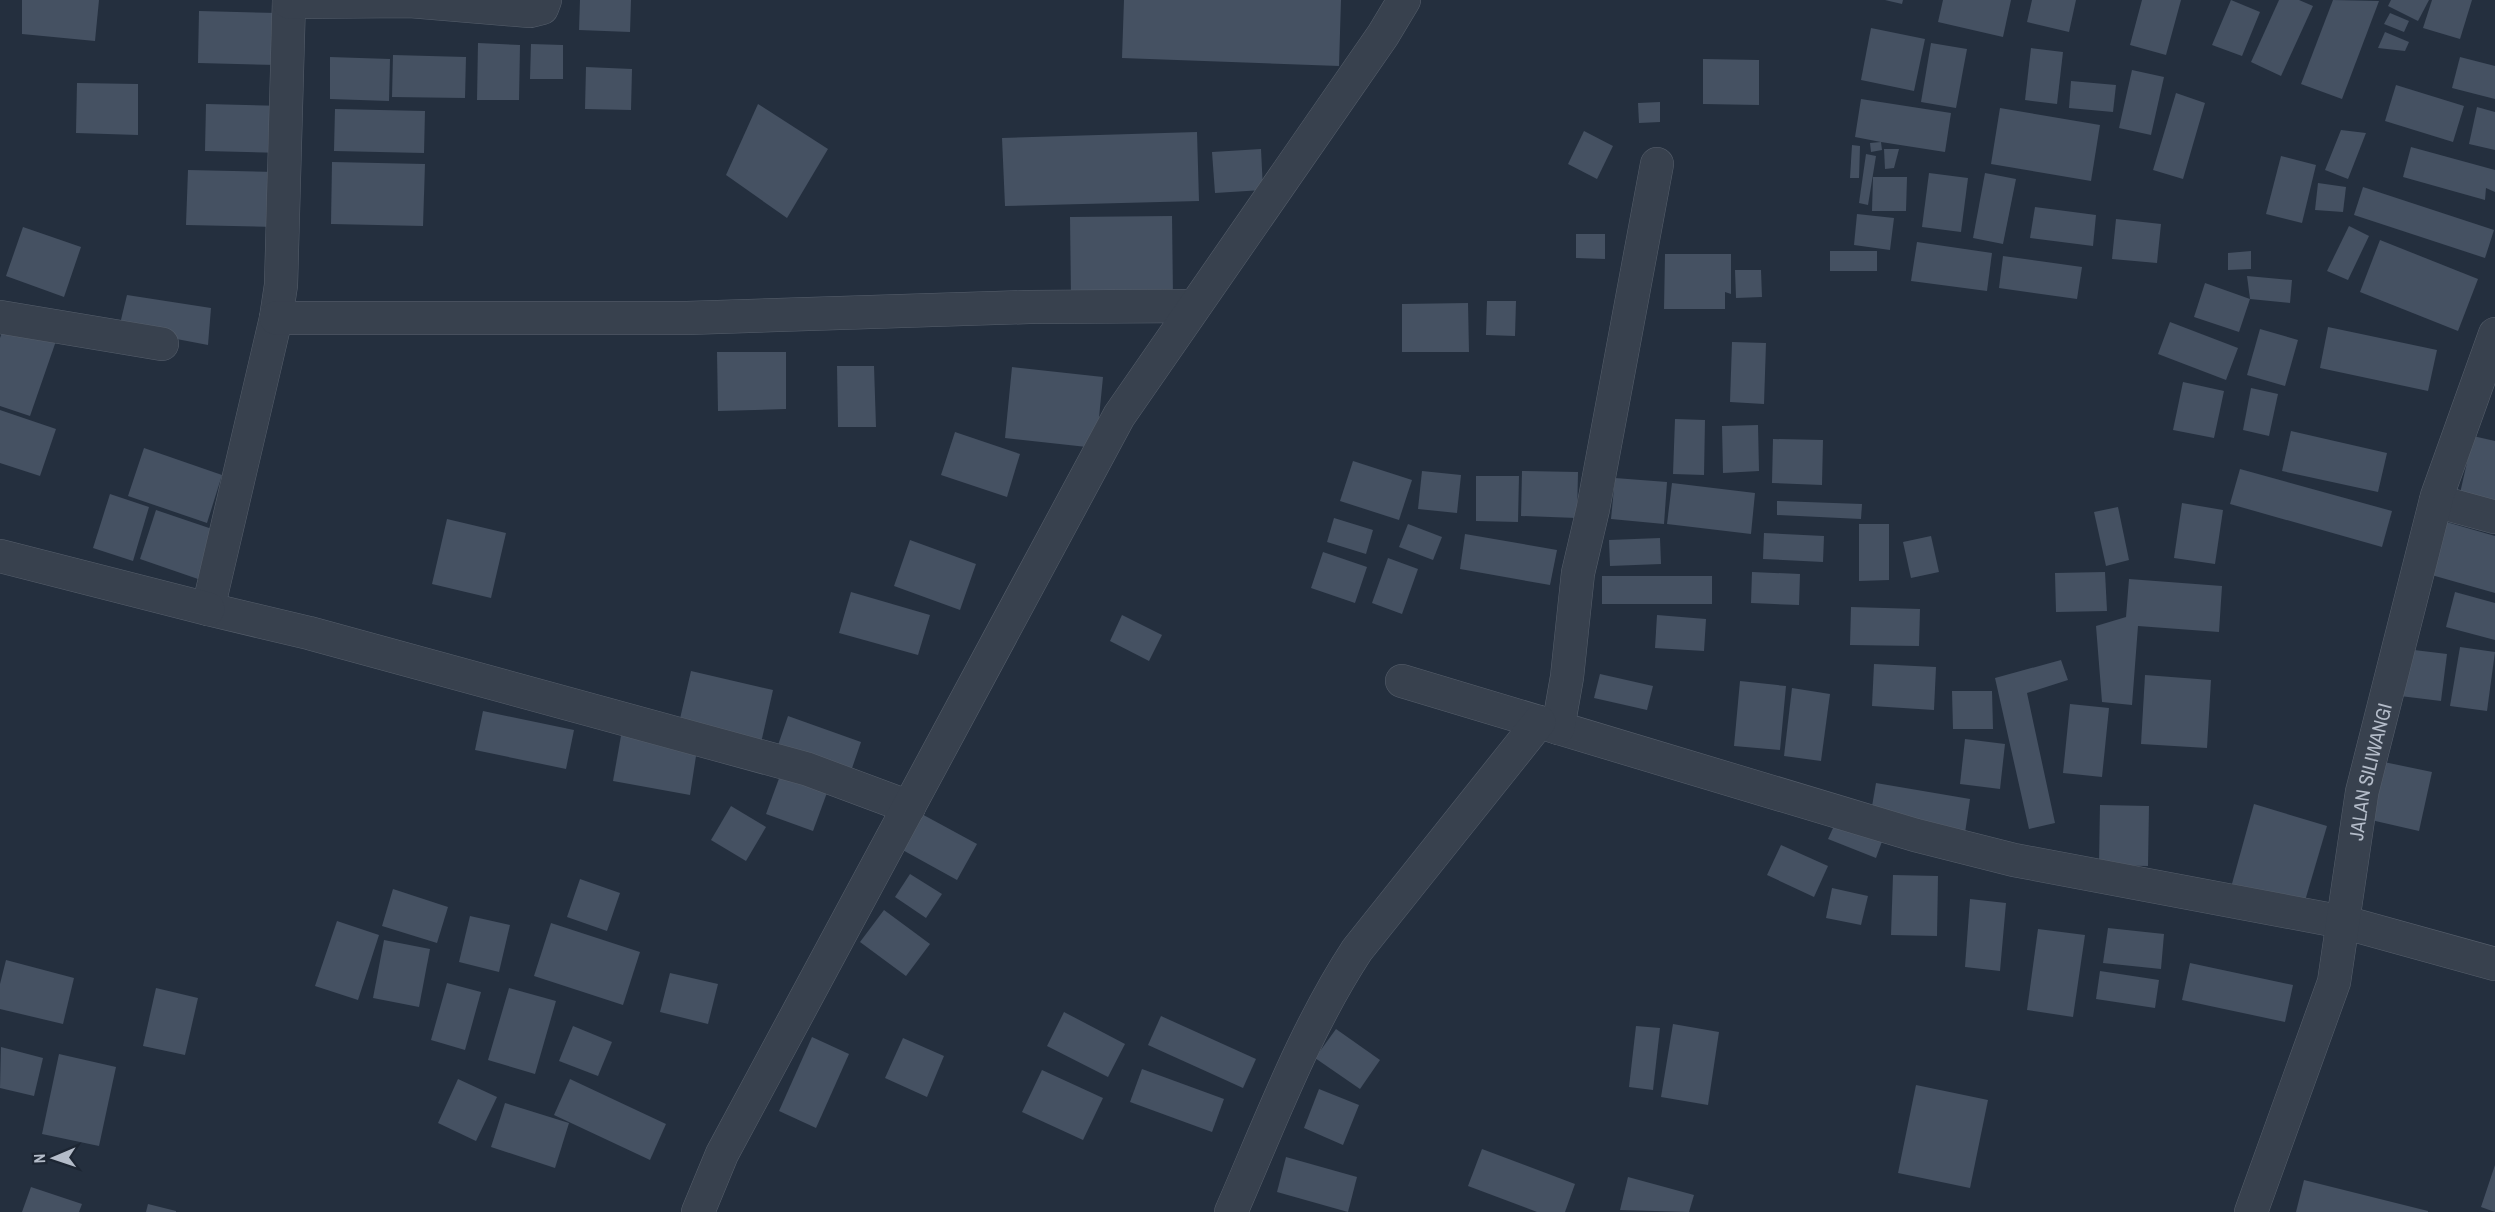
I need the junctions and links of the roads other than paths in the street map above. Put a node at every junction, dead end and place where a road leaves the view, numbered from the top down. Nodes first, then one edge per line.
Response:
1 (545, 0) edge
2 (1404, 0) edge
3 (289, 1) edge
4 (1658, 164) dead end
5 (1193, 306) junction
6 (0, 317) edge
7 (276, 318) junction
8 (2495, 334) edge
9 (162, 344) dead end
10 (2436, 501) junction
11 (2495, 517) edge
12 (0, 556) edge
13 (208, 609) junction
14 (1402, 681) dead end
15 (1548, 725) junction
16 (909, 807) junction
17 (2343, 922) junction
18 (2495, 964) edge
19 (698, 1212) edge
20 (1231, 1212) edge
21 (2251, 1212) edge

1 - 3 street
2 - 5 street
3 - 7 street
4 - 15 street
5 - 7 street
5 - 16 street
6 - 9 street
7 - 13 street
8 - 10 street, JALAN SILIWANGI
10 - 11 street
10 - 17 street, JALAN SILIWANGI
12 - 13 street
13 - 16 street
14 - 15 street
15 - 17 street
15 - 20 street
16 - 19 street
17 - 18 street
17 - 21 street, JALAN SILIWANGI

